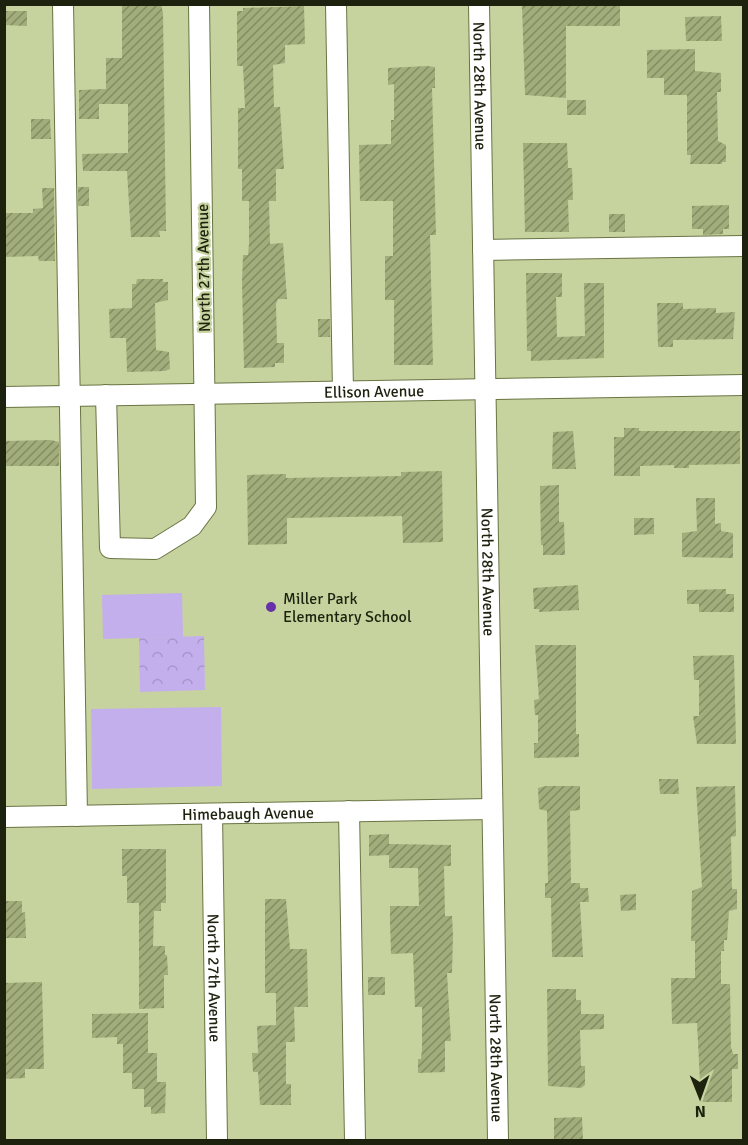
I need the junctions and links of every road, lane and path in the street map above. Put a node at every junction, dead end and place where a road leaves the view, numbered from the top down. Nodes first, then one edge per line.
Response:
1 (63, 4) edge
2 (199, 4) edge
3 (336, 4) edge
4 (479, 4) edge
5 (744, 246) edge
6 (483, 250) junction
7 (744, 385) edge
8 (485, 389) junction
9 (343, 391) junction
10 (206, 393) junction
11 (106, 395) junction
12 (69, 396) junction
13 (4, 397) edge
14 (492, 809) junction
15 (349, 812) junction
16 (212, 814) junction
17 (77, 816) junction
18 (4, 817) edge
19 (217, 1140) edge
20 (355, 1140) edge
21 (498, 1140) edge

1 - 12 street
2 - 10 street, North 27th Avenue
3 - 9 street
4 - 6 street, North 28th Avenue
5 - 6 street
6 - 8 street, North 28th Avenue
7 - 8 street, Ellison Avenue
8 - 9 street, Ellison Avenue
8 - 14 street, North 28th Avenue
9 - 10 street, Ellison Avenue
10 - 11 street, Ellison Avenue
10 - 11 street, North 27th Avenue
11 - 12 street, Ellison Avenue
12 - 13 street, Ellison Avenue
12 - 17 street
14 - 15 street, Himebaugh Avenue
14 - 21 street, North 28th Avenue
15 - 16 street, Himebaugh Avenue
15 - 20 street
16 - 17 street, Himebaugh Avenue
16 - 19 street, North 27th Avenue
17 - 18 street, Himebaugh Avenue

